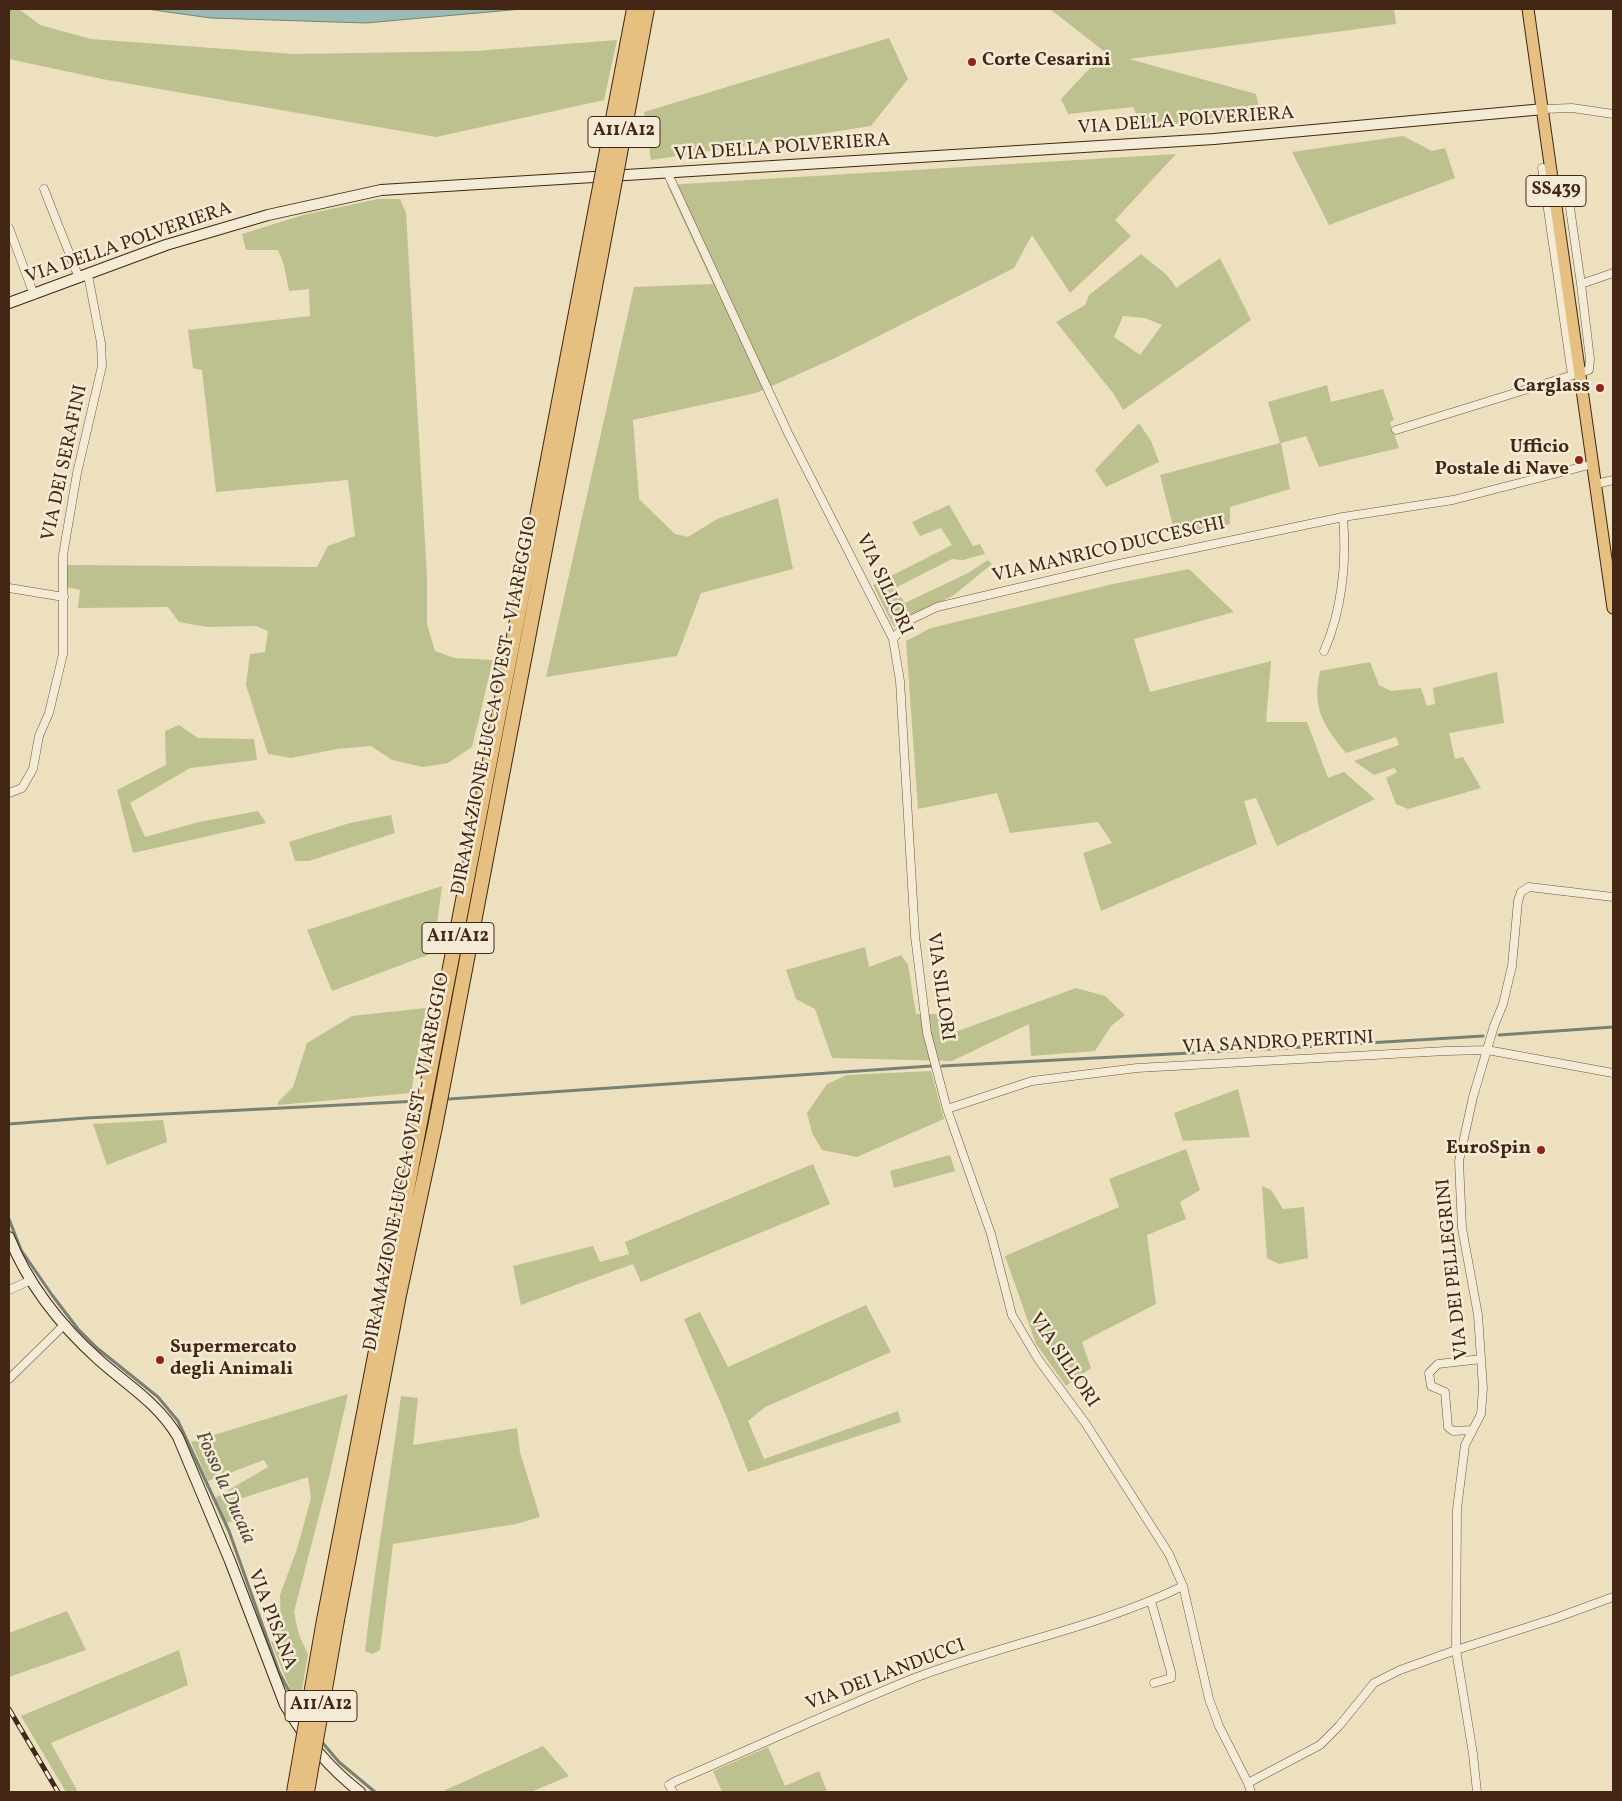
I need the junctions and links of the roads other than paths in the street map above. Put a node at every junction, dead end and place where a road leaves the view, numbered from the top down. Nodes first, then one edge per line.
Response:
1 (634, 9) edge
2 (647, 9) edge
3 (1528, 9) edge
4 (1544, 109) junction
5 (1613, 114) edge
6 (1542, 168) dead end
7 (668, 174) junction
8 (44, 189) dead end
9 (1570, 208) dead end
10 (9, 228) edge
11 (594, 255) junction
12 (1613, 274) edge
13 (84, 276) junction
14 (1582, 284) junction
15 (34, 295) junction
16 (9, 303) edge
17 (1576, 375) junction
18 (1396, 430) dead end
19 (1593, 464) junction
20 (1613, 480) edge
21 (1596, 484) junction
22 (1343, 518) junction
23 (9, 588) edge
24 (64, 597) junction
25 (1613, 608) edge
26 (893, 639) junction
27 (1324, 651) dead end
28 (9, 793) edge
29 (1613, 898) edge
30 (1486, 1050) junction
31 (1613, 1073) edge
32 (947, 1109) junction
33 (9, 1237) edge
34 (31, 1280) junction
35 (9, 1290) edge
36 (64, 1326) junction
37 (1481, 1359) junction
38 (9, 1379) edge
39 (1472, 1430) junction
40 (1184, 1586) junction
41 (1613, 1597) edge
42 (1151, 1601) junction
43 (331, 1620) junction
44 (1456, 1650) junction
45 (1154, 1683) dead end
46 (1248, 1783) junction
47 (294, 1792) edge
48 (307, 1792) edge
49 (360, 1792) edge
50 (673, 1792) edge
51 (1251, 1792) edge
52 (1477, 1792) edge

1 - 11 highway, DIRAMAZIONE LUCCA OVEST - VIAREGGIO / A11/A12, bridge
2 - 11 highway, DIRAMAZIONE LUCCA OVEST - VIAREGGIO / A11/A12, bridge
3 - 4 main road, SS439
4 - 5 street
4 - 7 street, VIA DELLA POLVERIERA
4 - 17 main road, SS439
6 - 17 street
7 - 13 street, VIA DELLA POLVERIERA
7 - 26 street, VIA SILLORI
8 - 13 street, VIA DEI SERAFINI
9 - 14 street
10 - 15 street
11 - 43 highway, DIRAMAZIONE LUCCA OVEST - VIAREGGIO / A11/A12
12 - 14 street
13 - 15 street, VIA DELLA POLVERIERA
13 - 24 street, VIA DEI SERAFINI
14 - 17 street
15 - 16 street, VIA DELLA POLVERIERA
17 - 18 street
17 - 19 main road, SS439
19 - 21 main road, SS439
19 - 22 street, VIA MANRICO DUCCESCHI
20 - 21 street
21 - 25 main road, SS439
22 - 26 street, VIA MANRICO DUCCESCHI
22 - 27 street
23 - 24 street
24 - 28 street, VIA DEI SERAFINI
26 - 32 street, VIA SILLORI
29 - 30 street, VIA DEI PELLEGRINI
30 - 31 street, VIA SANDRO PERTINI
30 - 32 street, VIA SANDRO PERTINI
30 - 37 street, VIA DEI PELLEGRINI
32 - 40 street, VIA SILLORI
33 - 34 street, VIA PISANA
34 - 35 street
34 - 36 street, VIA PISANA
36 - 38 street
36 - 49 street, VIA PISANA
37 - 39 street, VIA DEI PELLEGRINI
37 - 39 street
39 - 44 street, VIA DEI PELLEGRINI
40 - 42 street, VIA DEI LANDUCCI
40 - 46 street, VIA SILLORI
41 - 44 street
42 - 45 street
42 - 50 street, VIA DEI LANDUCCI
43 - 47 highway, DIRAMAZIONE LUCCA OVEST - VIAREGGIO / A11/A12, bridge
43 - 48 highway, DIRAMAZIONE LUCCA OVEST - VIAREGGIO / A11/A12, bridge
44 - 46 street
44 - 52 street, VIA DEI PELLEGRINI
46 - 51 street, VIA SILLORI

